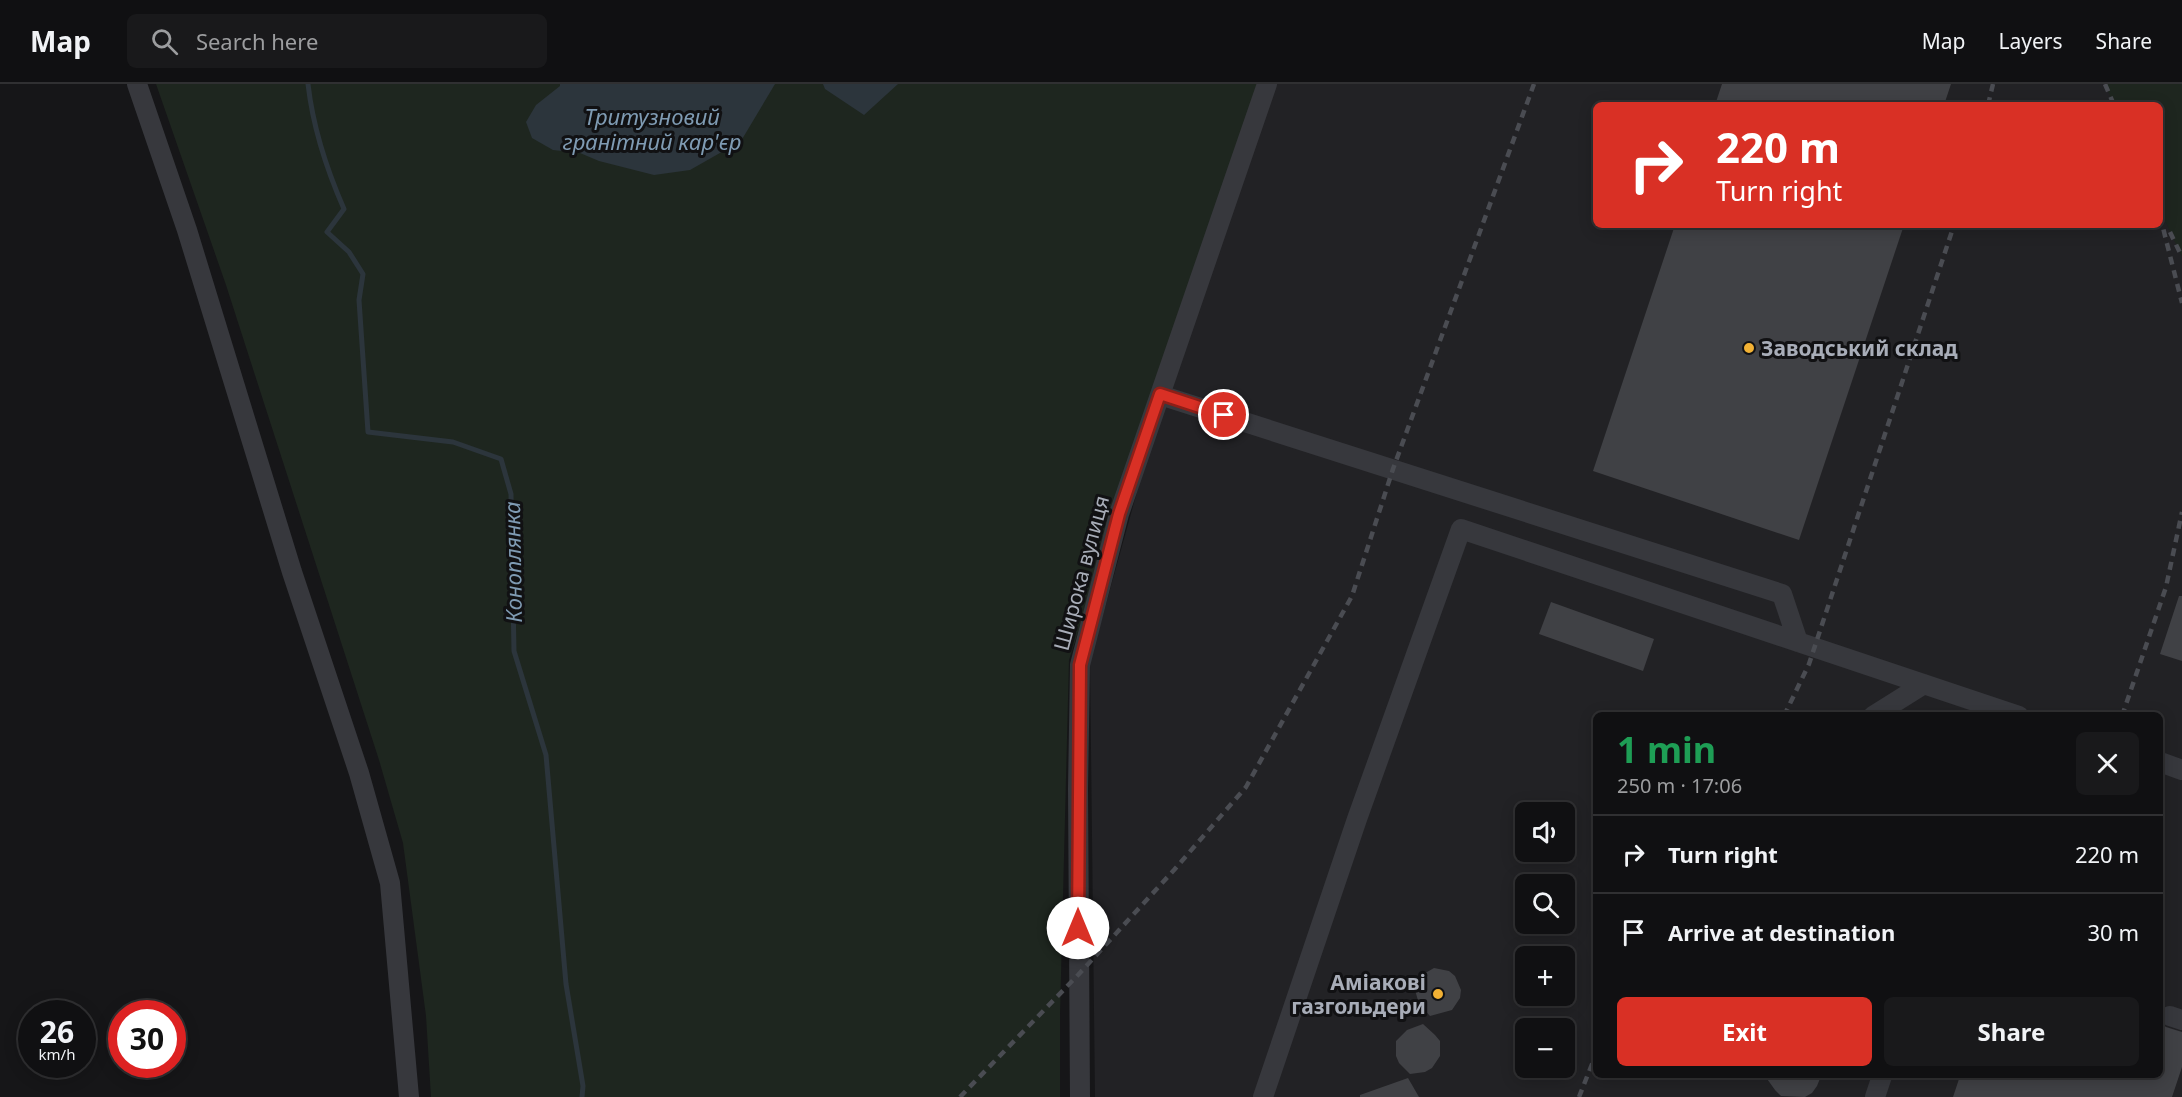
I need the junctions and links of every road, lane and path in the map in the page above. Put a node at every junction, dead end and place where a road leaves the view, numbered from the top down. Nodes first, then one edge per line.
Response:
1 (137, 84) edge
2 (1267, 84) edge
3 (1160, 394) junction
4 (1798, 642) junction
5 (1924, 684) junction
6 (1879, 712) edge
7 (2003, 712) edge
8 (2163, 763) edge
9 (2182, 770) edge
10 (1881, 1078) edge
11 (409, 1097) edge
12 (1080, 1097) edge
13 (1263, 1097) edge
14 (1875, 1097) edge

1 - 11 street
2 - 3 street, Широка вулиця
3 - 4 street
3 - 12 street, Широка вулиця
4 - 5 street
4 - 13 street
5 - 6 street
5 - 7 street
8 - 9 street
10 - 14 street

